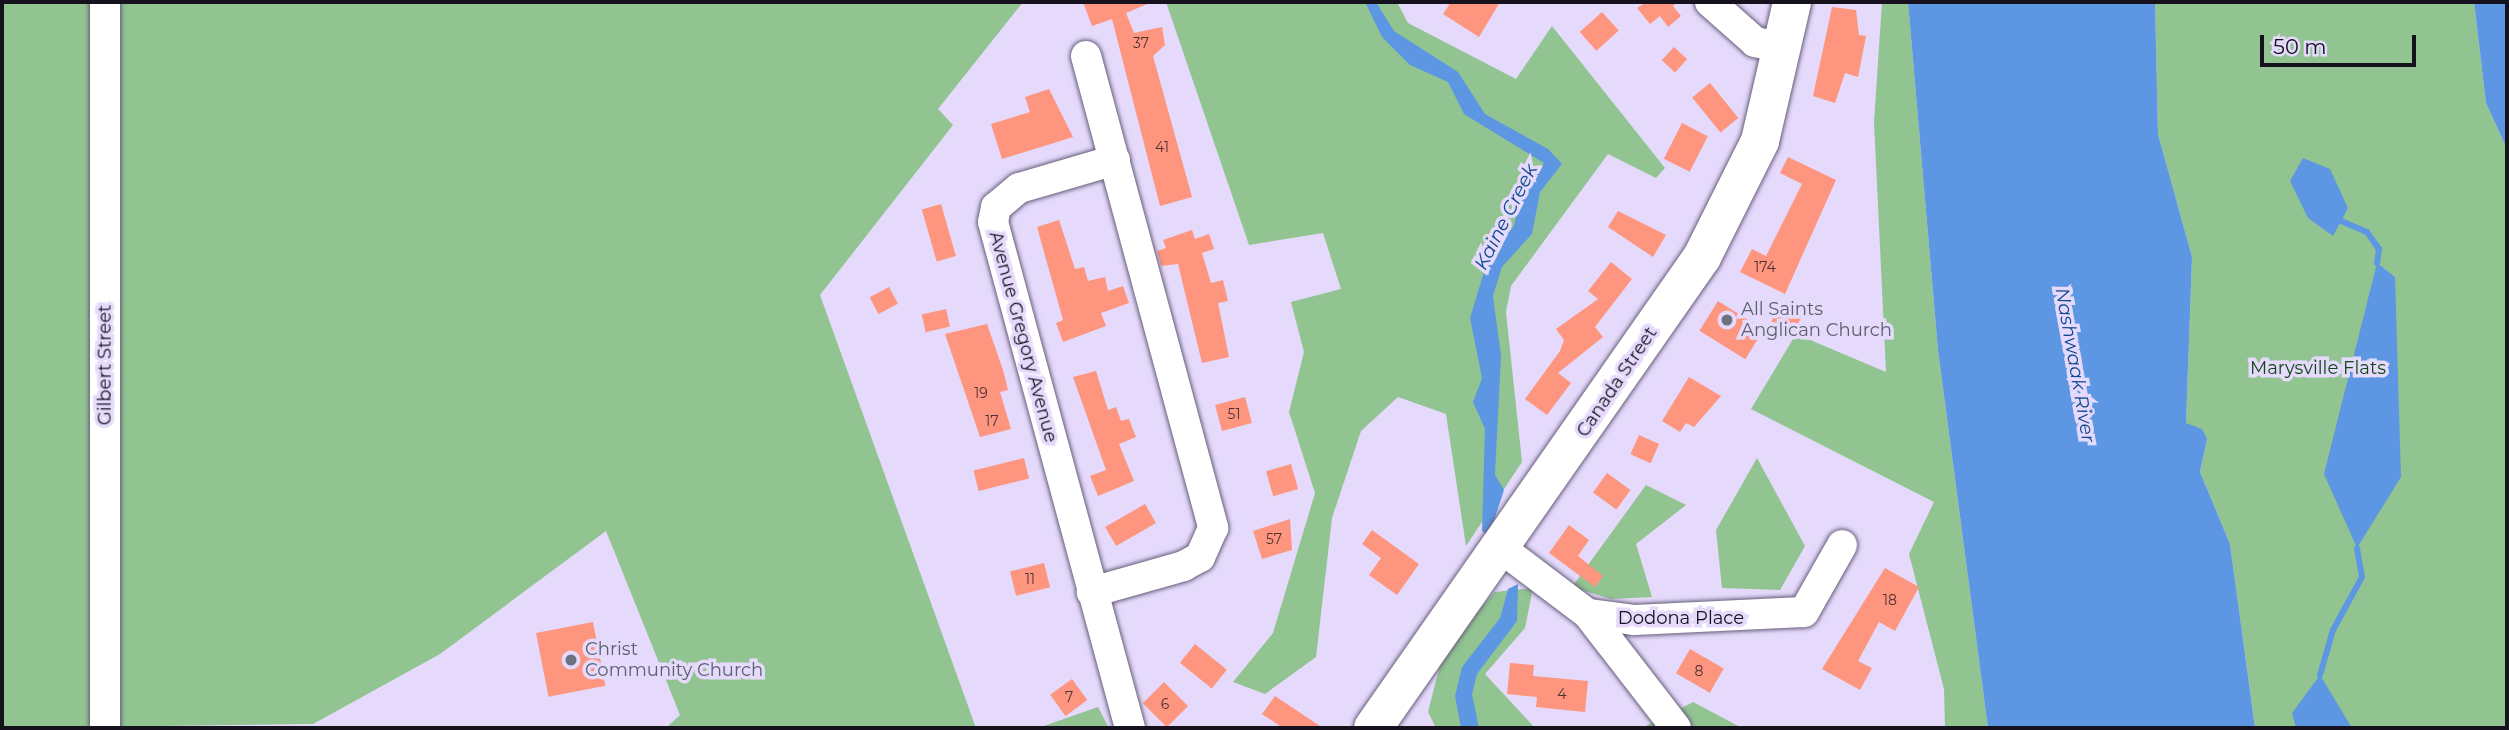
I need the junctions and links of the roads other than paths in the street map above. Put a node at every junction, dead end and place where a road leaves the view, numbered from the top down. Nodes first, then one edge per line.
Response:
1 (105, 2) edge
2 (1710, 2) edge
3 (1792, 2) edge
4 (1784, 48) junction
5 (1086, 56) dead end
6 (1115, 160) junction
7 (1842, 545) dead end
8 (1502, 549) junction
9 (1092, 592) junction
10 (1588, 614) junction
11 (105, 728) edge
12 (1130, 728) edge
13 (1373, 728) edge
14 (1676, 728) edge

1 - 11 street, Gilbert Street
2 - 4 street
3 - 4 main road, Canada Street
4 - 8 main road, Canada Street
5 - 6 street
6 - 9 street
6 - 9 street, Avenue Gregory Avenue
7 - 10 street, Dodona Place
8 - 10 street, Dodona Place
8 - 13 main road, Canada Street
9 - 12 street, Avenue Gregory Avenue
10 - 14 street

